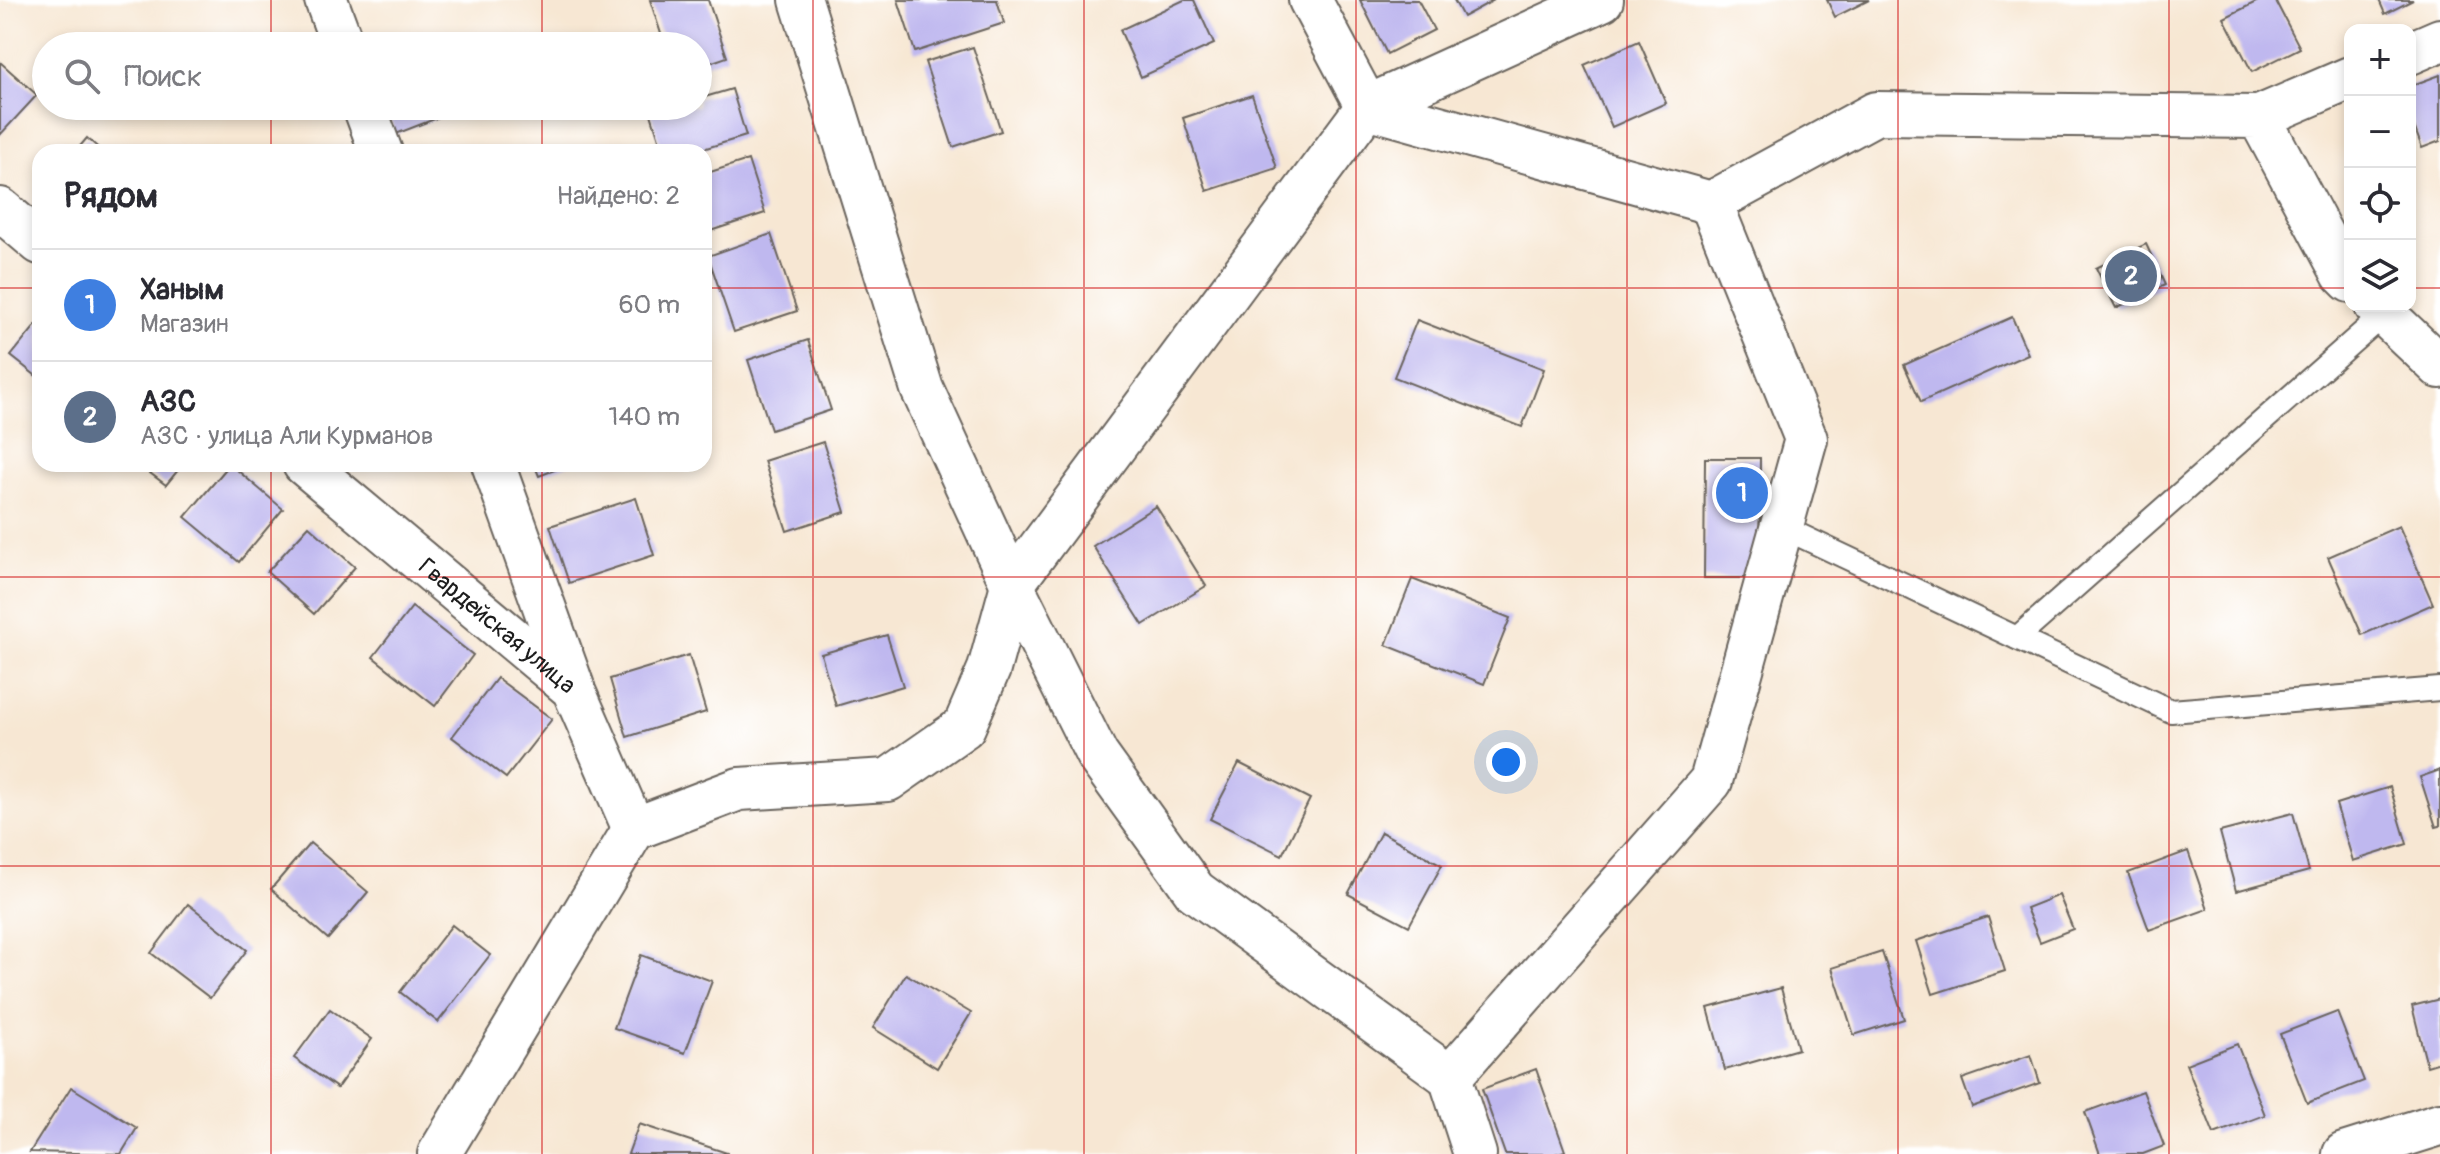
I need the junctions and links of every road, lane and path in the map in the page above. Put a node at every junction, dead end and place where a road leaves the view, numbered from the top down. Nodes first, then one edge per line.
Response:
1 (326, 0) edge
2 (801, 0) edge
3 (1310, 0) edge
4 (1602, 0) edge
5 (338, 32) edge
6 (2440, 40) edge
7 (2416, 50) edge
8 (2344, 81) edge
9 (1367, 107) junction
10 (2259, 117) junction
11 (369, 120) edge
12 (378, 144) edge
13 (1711, 203) junction
14 (0, 209) edge
15 (32, 236) edge
16 (2344, 275) edge
17 (2378, 312) edge
18 (2382, 312) edge
19 (2440, 367) edge
20 (314, 472) edge
21 (496, 472) edge
22 (1782, 527) junction
23 (1012, 585) junction
24 (2017, 638) junction
25 (573, 689) junction
26 (2440, 689) edge
27 (634, 829) junction
28 (1450, 1077) junction
29 (2440, 1124) edge
30 (439, 1154) edge
31 (1475, 1154) edge
32 (2344, 1154) edge

1 - 5 street
2 - 23 street
3 - 9 street
4 - 9 street
6 - 7 street
8 - 10 street
9 - 13 street
9 - 23 street
10 - 13 street
10 - 16 street
11 - 12 street
13 - 22 street
14 - 15 street
17 - 24 lane
18 - 19 street
20 - 25 street, Гвардейская улица
21 - 25 street
22 - 24 lane
22 - 28 street
23 - 27 street
23 - 28 street
24 - 26 lane
25 - 27 street, Гвардейская улица
27 - 30 street
28 - 31 street
29 - 32 street

